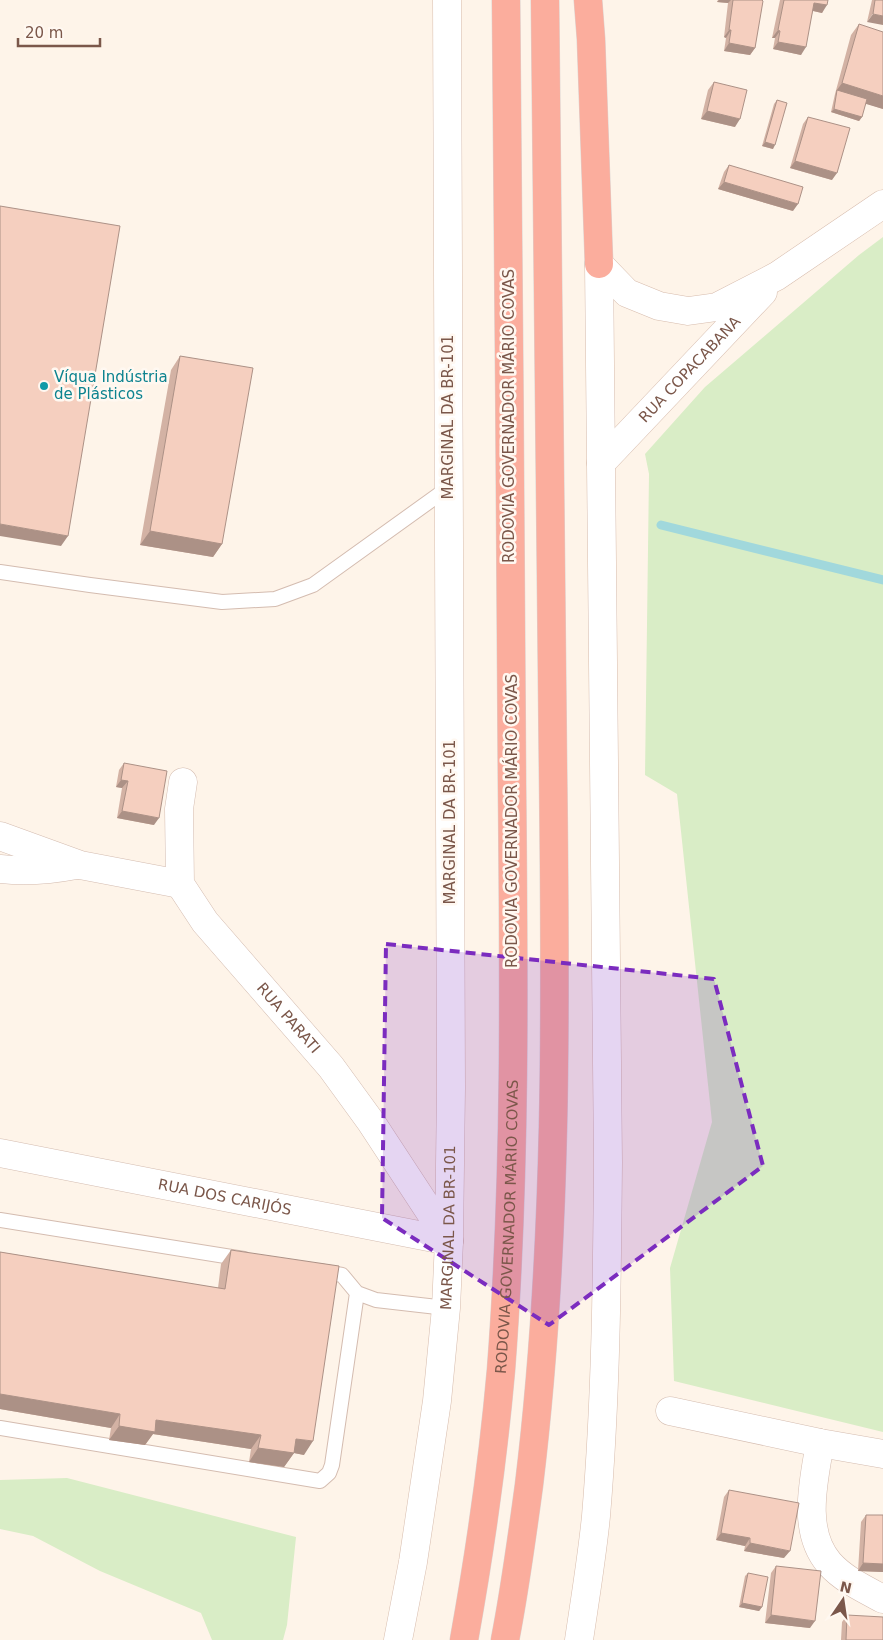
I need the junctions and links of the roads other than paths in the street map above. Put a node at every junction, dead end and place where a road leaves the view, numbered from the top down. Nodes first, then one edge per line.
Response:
1 (447, 0) edge
2 (506, 0) edge
3 (545, 0) edge
4 (588, 0) edge
5 (883, 204) edge
6 (599, 264) junction
7 (778, 276) junction
8 (601, 463) junction
9 (448, 488) junction
10 (0, 572) edge
11 (183, 782) dead end
12 (0, 836) edge
13 (80, 865) junction
14 (0, 869) edge
15 (180, 884) junction
16 (0, 1154) edge
17 (0, 1220) edge
18 (449, 1241) junction
19 (254, 1260) edge
20 (303, 1268) edge
21 (357, 1293) junction
22 (446, 1308) junction
23 (670, 1411) dead end
24 (0, 1428) edge
25 (820, 1443) junction
26 (883, 1454) edge
27 (883, 1599) edge
28 (398, 1640) edge
29 (464, 1640) edge
30 (505, 1640) edge
31 (579, 1640) edge

1 - 9 main road, MARGINAL DA BR-101
2 - 29 highway, RODOVIA GOVERNADOR MÁRIO COVAS
3 - 30 highway
4 - 6 highway
5 - 7 main road, RUA COPACABANA
6 - 7 main road, RUA COPACABANA
6 - 8 main road
7 - 8 main road, RUA COPACABANA
8 - 31 main road
9 - 10 lane
9 - 18 main road, MARGINAL DA BR-101
11 - 15 main road
12 - 13 main road
13 - 14 main road
13 - 15 main road
15 - 18 main road, RUA PARATI
16 - 18 main road, RUA DOS CARIJÓS
17 - 19 lane
18 - 22 main road, MARGINAL DA BR-101
20 - 21 lane
21 - 22 lane
21 - 24 lane
22 - 28 main road, MARGINAL DA BR-101
23 - 25 main road
25 - 26 main road
25 - 27 main road

